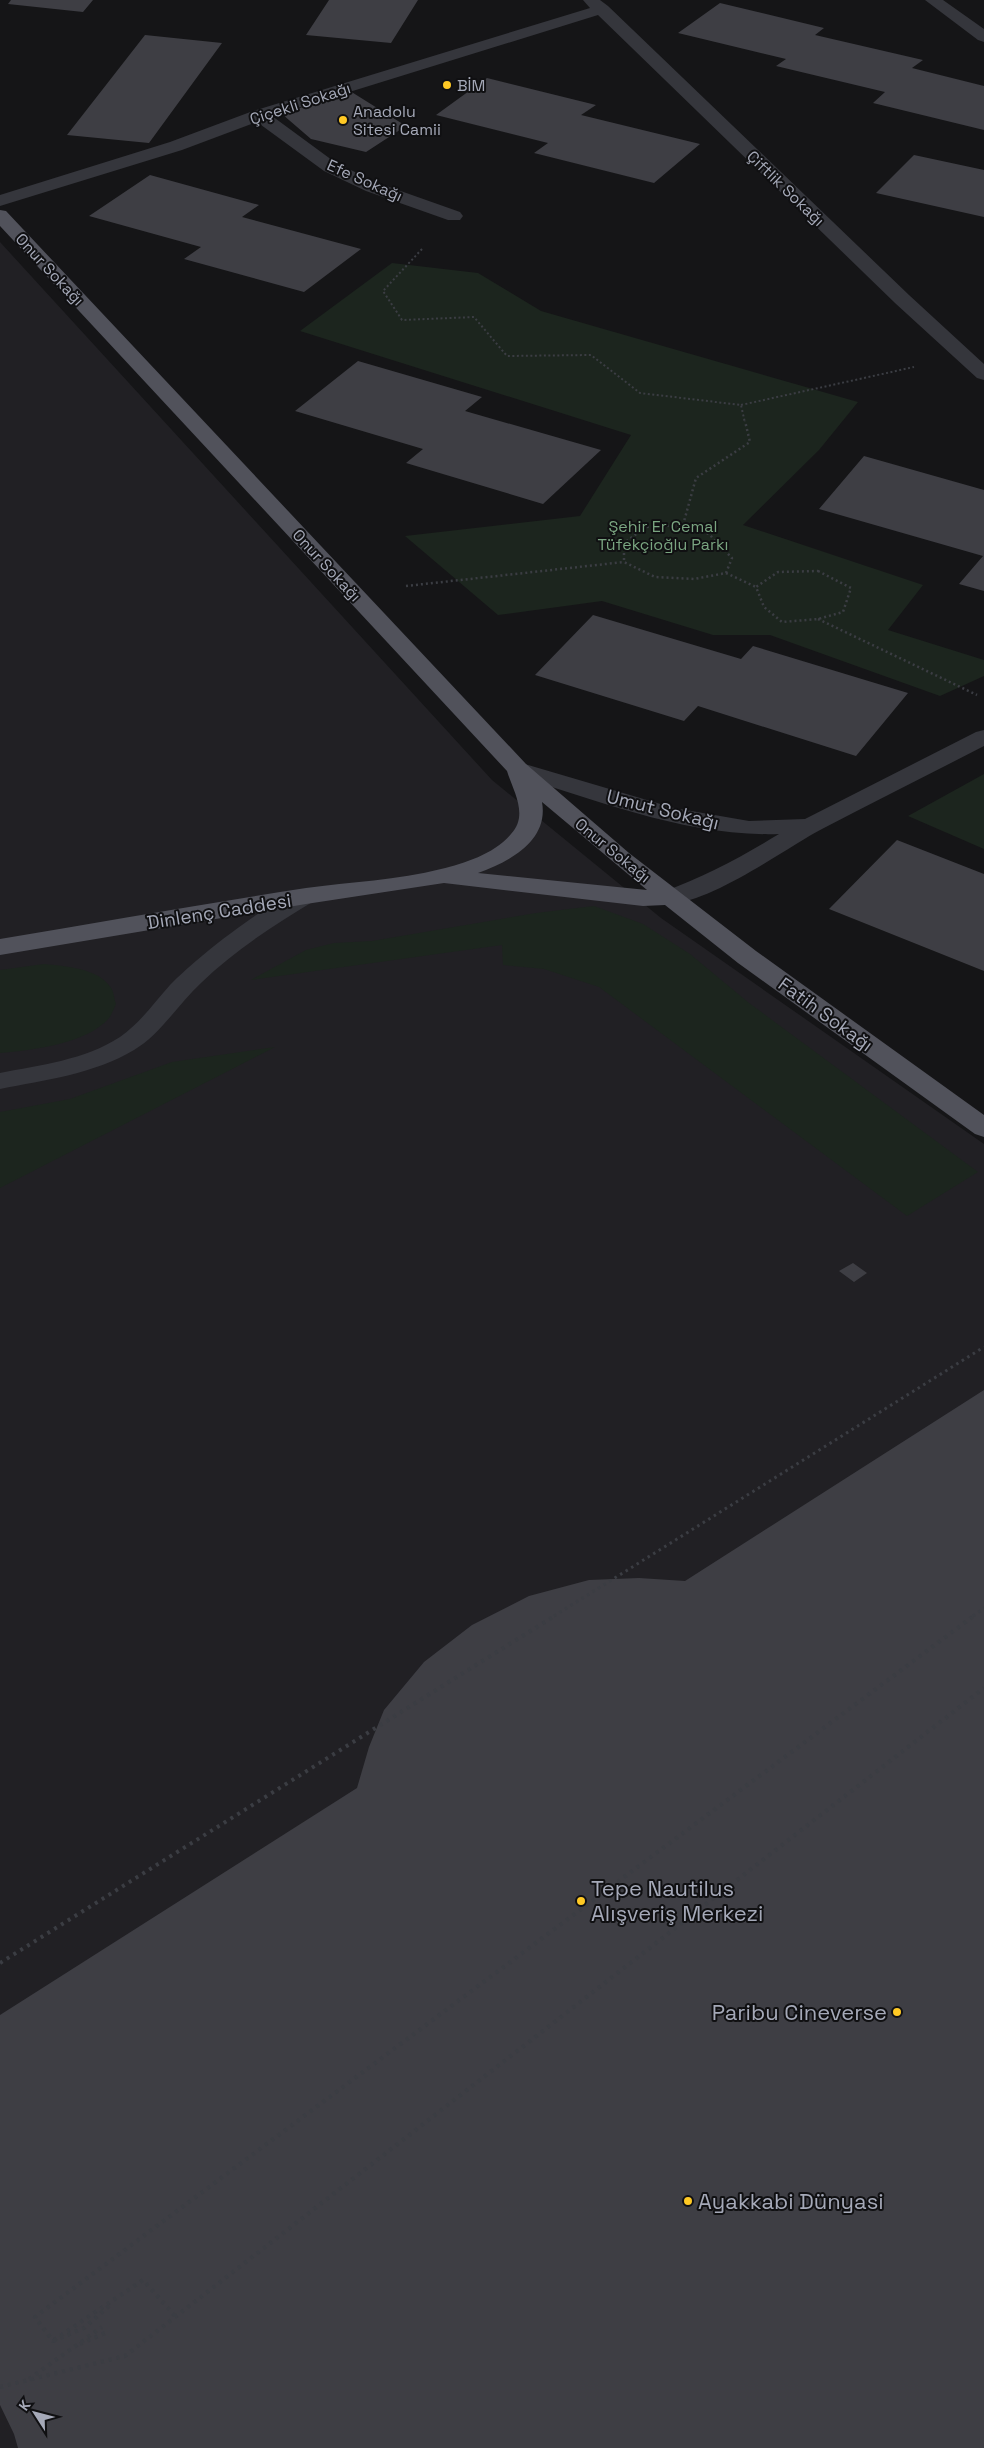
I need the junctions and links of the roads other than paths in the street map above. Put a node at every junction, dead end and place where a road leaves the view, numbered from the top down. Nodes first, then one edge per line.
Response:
1 (932, 0) edge
2 (596, 4) edge
3 (984, 37) edge
4 (259, 116) junction
5 (0, 201) edge
6 (0, 215) edge
7 (454, 216) road end
8 (984, 374) edge
9 (984, 737) edge
10 (518, 769) junction
11 (811, 825) junction
12 (438, 877) junction
13 (306, 896) junction
14 (671, 897) junction
15 (0, 947) edge
16 (0, 1081) edge
17 (984, 1128) edge

1 - 3 street
2 - 4 street, Çiçekli Sokağı
2 - 8 street, Çiftlik Sokağı
4 - 5 street, Çiçekli Sokağı
4 - 7 street, Efe Sokağı
6 - 10 main road, Onur Sokağı
9 - 11 street, Umut Sokağı
10 - 11 street, Umut Sokağı
10 - 12 main road, Dinlenç Caddesi
10 - 14 main road, Onur Sokağı
11 - 14 street, Umut Sokağı
12 - 13 main road, Dinlenç Caddesi
12 - 14 main road, Dinlenç Caddesi
13 - 15 main road, Dinlenç Caddesi
13 - 16 lane
14 - 17 main road, Fatih Sokağı

